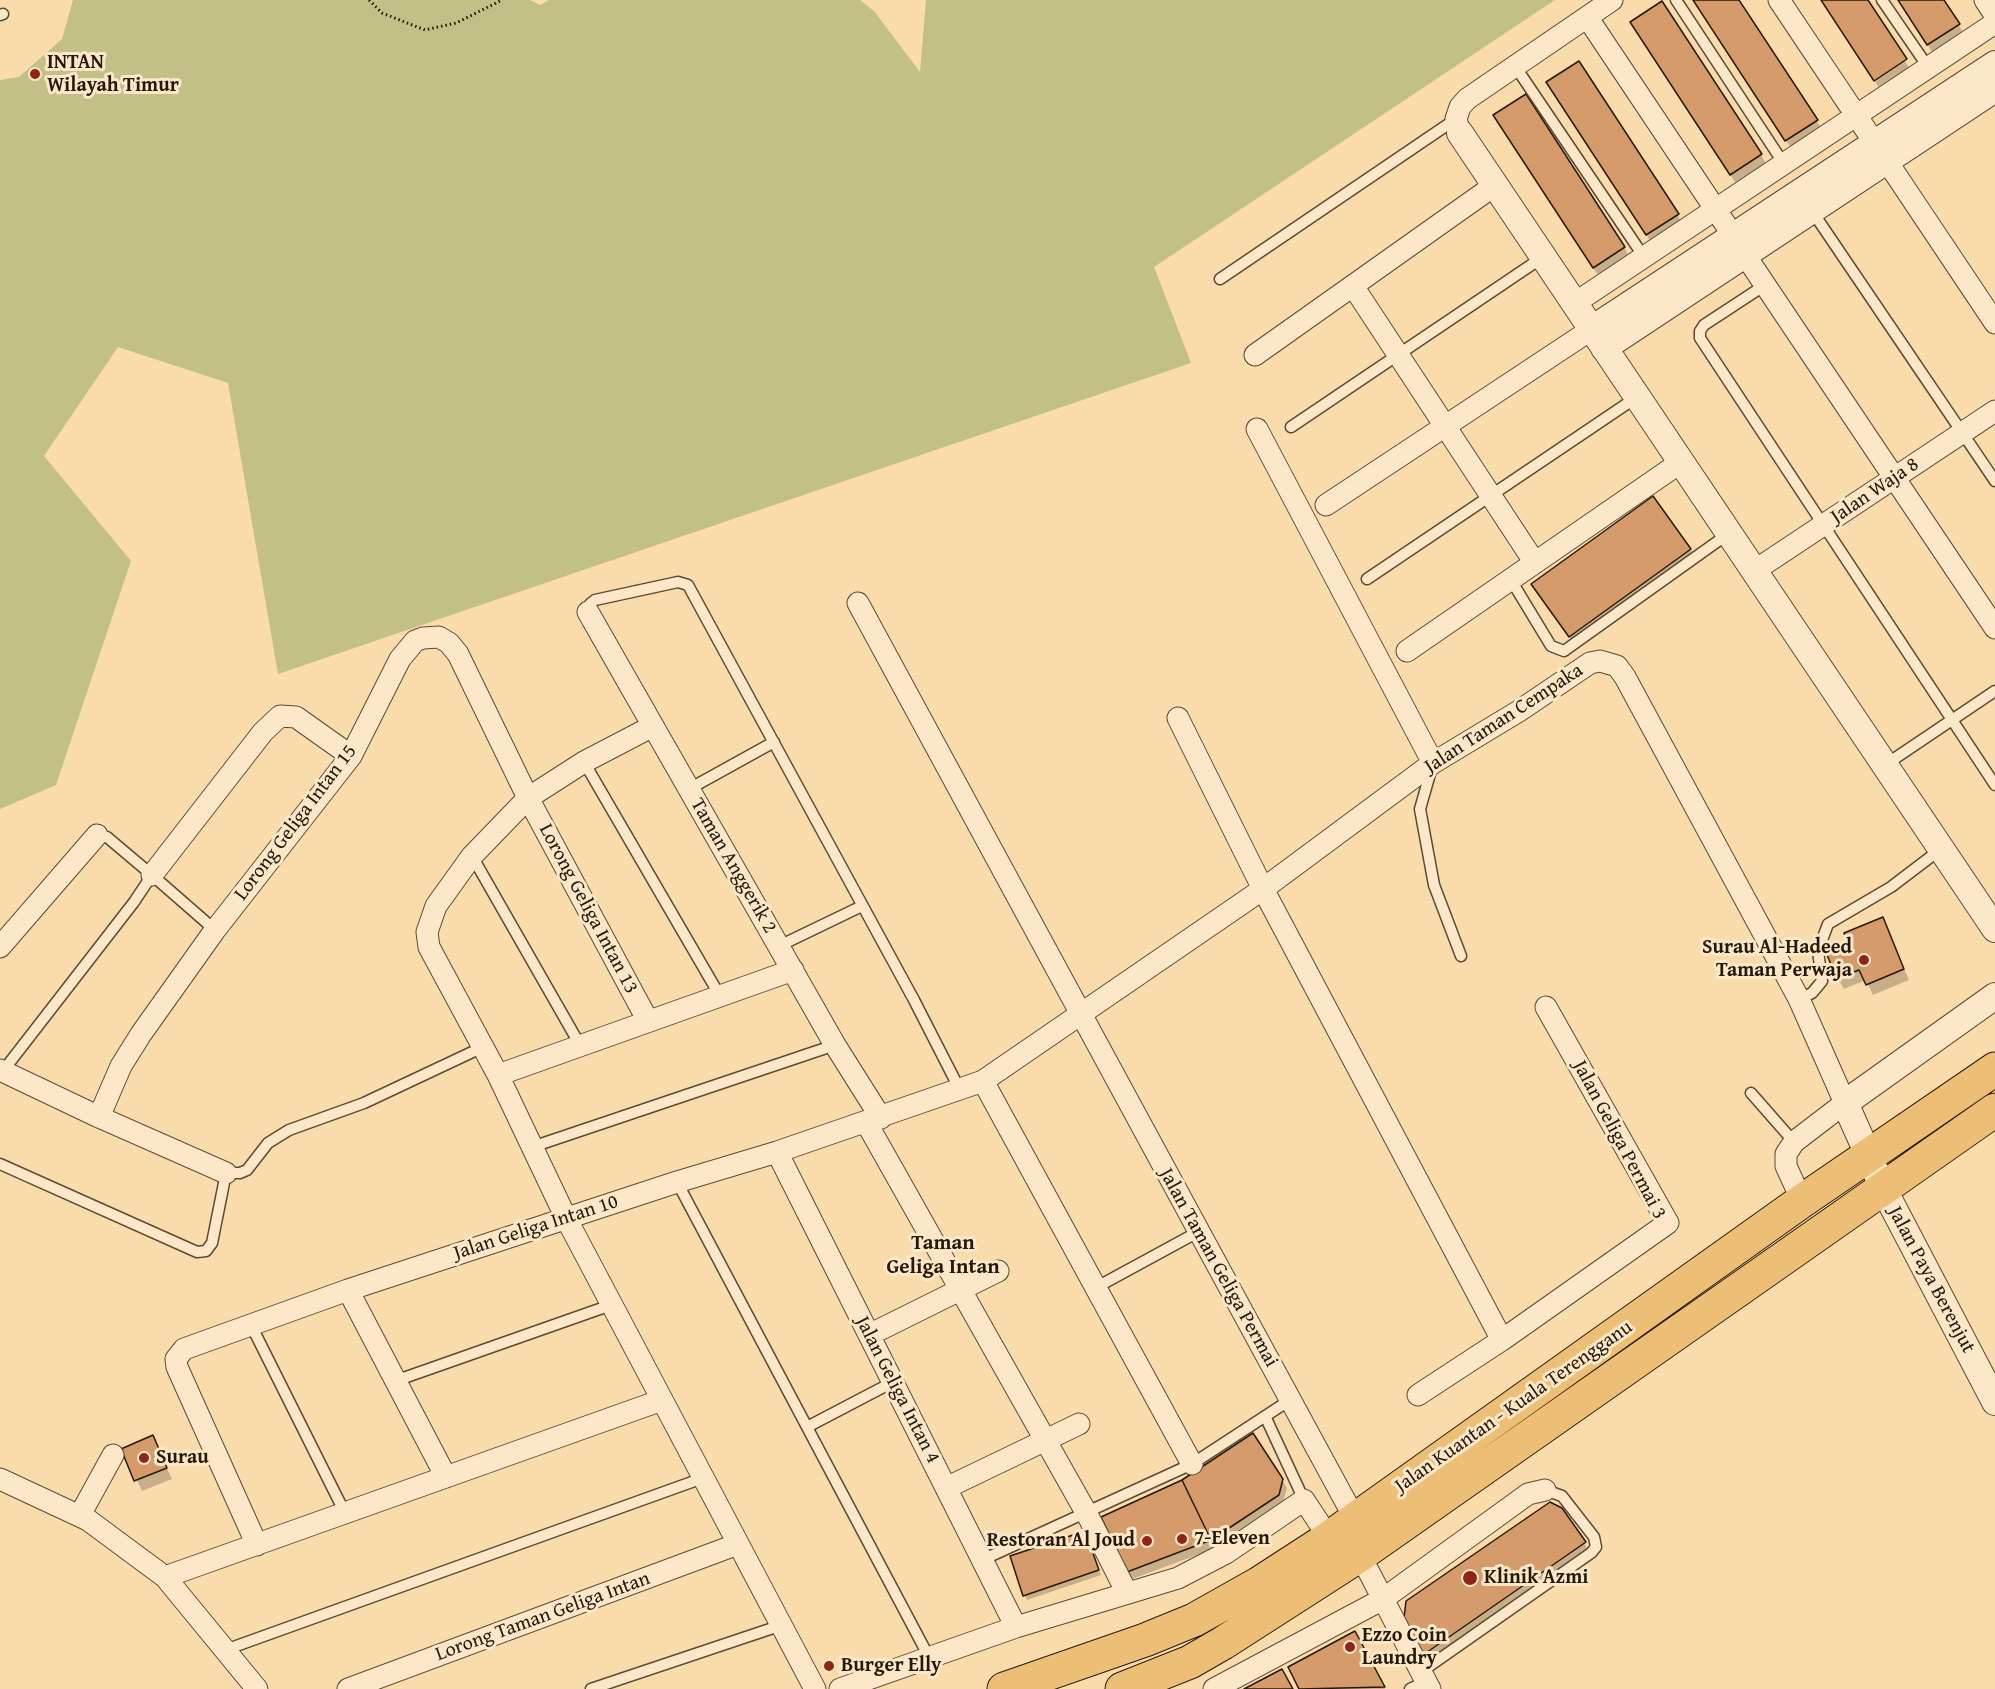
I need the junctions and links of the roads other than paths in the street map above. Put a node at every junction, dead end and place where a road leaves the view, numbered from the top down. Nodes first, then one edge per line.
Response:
1 (1612, 0) edge
2 (1677, 0) edge
3 (1779, 0) edge
4 (1882, 0) edge
5 (1985, 0) edge
6 (1995, 15) edge
7 (1587, 17) junction
8 (1995, 23) edge
9 (1995, 64) edge
10 (1515, 66) junction
11 (1928, 68) junction
12 (1995, 89) edge
13 (1856, 116) junction
14 (1458, 126) junction
15 (1881, 152) junction
16 (1784, 164) junction
17 (1496, 185) junction
18 (1716, 209) junction
19 (1812, 210) junction
20 (1740, 246) junction
21 (1544, 257) junction
22 (1644, 257) junction
23 (1220, 279) dead end
24 (1765, 285) junction
25 (1353, 286) junction
26 (1575, 303) junction
27 (1995, 323) edge
28 (1598, 338) junction
29 (1255, 355) dead end
30 (1399, 357) junction
31 (1637, 397) junction
32 (1995, 411) edge
33 (1291, 427) dead end
34 (1257, 429) dead end
35 (1445, 429) junction
36 (1962, 433) junction
37 (1682, 462) junction
38 (1894, 478) junction
39 (1995, 481) edge
40 (1491, 496) junction
41 (1326, 506) dead end
42 (1823, 525) junction
43 (1729, 533) junction
44 (1535, 563) junction
45 (1754, 571) junction
46 (1367, 579) dead end
47 (1511, 580) junction
48 (858, 603) dead end
49 (588, 612) joint
50 (1995, 628) edge
51 (1407, 651) dead end
52 (1995, 691) edge
53 (1178, 718) dead end
54 (1952, 720) junction
55 (653, 726) junction
56 (774, 742) junction
57 (351, 756) junction
58 (584, 762) junction
59 (1433, 764) junction
60 (1885, 765) junction
61 (1995, 785) edge
62 (689, 789) junction
63 (528, 798) junction
64 (97, 835) joint
65 (1941, 848) junction
66 (472, 856) junction
67 (152, 875) junction
68 (1263, 890) junction
69 (862, 906) junction
70 (1995, 929) edge
71 (214, 930) junction
72 (779, 946) junction
73 (0, 947) edge
74 (1461, 956) dead end
75 (793, 970) junction
76 (720, 996) junction
77 (1995, 996) edge
78 (1800, 999) junction
79 (1546, 1007) dead end
80 (1081, 1016) junction
81 (648, 1021) junction
82 (580, 1045) junction
83 (835, 1045) junction
84 (483, 1047) junction
85 (1995, 1069) edge
86 (1, 1070) edge
87 (498, 1074) junction
88 (983, 1081) junction
89 (960, 1091) junction
90 (1751, 1093) dead end
91 (1845, 1103) junction
92 (1995, 1110) edge
93 (99, 1117) junction
94 (874, 1120) junction
95 (1794, 1142) junction
96 (532, 1147) junction
97 (777, 1152) junction
98 (1869, 1157) junction
99 (0, 1164) edge
100 (226, 1173) junction
101 (677, 1182) junction
102 (1883, 1188) junction
103 (1803, 1201) junction
104 (566, 1218) junction
105 (1198, 1232) junction
106 (998, 1271) dead end
107 (1095, 1288) junction
108 (348, 1290) junction
109 (960, 1290) junction
110 (611, 1305) junction
111 (251, 1324) junction
112 (869, 1335) junction
113 (1502, 1340) junction
114 (396, 1381) junction
115 (893, 1382) junction
116 (1418, 1395) dead end
117 (662, 1400) junction
118 (1290, 1400) junction
119 (1995, 1402) edge
120 (1264, 1416) junction
121 (1079, 1424) dead end
122 (807, 1427) junction
123 (1045, 1441) junction
124 (113, 1455) dead end
125 (1192, 1464) junction
126 (446, 1477) junction
127 (703, 1478) junction
128 (0, 1479) edge
129 (946, 1488) junction
130 (1545, 1490) joint
131 (1304, 1500) junction
132 (345, 1513) junction
133 (1087, 1514) junction
134 (80, 1515) junction
135 (1342, 1529) junction
136 (738, 1544) junction
137 (257, 1545) junction
138 (1360, 1555) junction
139 (982, 1560) junction
140 (165, 1577) junction
141 (1127, 1593) junction
142 (1383, 1599) junction
143 (782, 1625) junction
144 (1016, 1628) junction
145 (225, 1650) junction
146 (929, 1657) junction
147 (1422, 1683) edge
148 (257, 1689) edge
149 (348, 1689) edge
150 (591, 1689) edge
151 (815, 1689) edge
152 (840, 1689) edge
153 (1004, 1689) edge
154 (1122, 1689) edge
155 (1214, 1689) edge

1 - 7 street
2 - 16 lane
3 - 13 street
4 - 11 lane
5 - 6 street
7 - 10 street
7 - 18 street
8 - 11 street
9 - 15 street
10 - 14 street
10 - 22 lane
11 - 13 street
12 - 15 street
13 - 15 street
13 - 16 street
14 - 17 street
14 - 23 lane
15 - 19 street
15 - 20 street
15 - 27 street
16 - 18 street
17 - 21 street
17 - 25 street
18 - 20 street
18 - 22 street
19 - 20 street
19 - 36 lane
20 - 24 street
20 - 28 street
21 - 26 street
21 - 30 lane
22 - 26 street
24 - 38 street
24 - 42 lane
25 - 29 street
25 - 30 street
26 - 28 street
28 - 31 street
28 - 35 street
30 - 33 lane
30 - 35 street
31 - 37 street
31 - 40 lane
32 - 36 street, Jalan Waja 8
34 - 59 street
35 - 40 street
35 - 41 street
36 - 38 street, Jalan Waja 8
36 - 39 lane
37 - 43 street
37 - 44 street
38 - 42 street, Jalan Waja 8
38 - 50 street
40 - 44 street
40 - 46 lane
42 - 45 street, Jalan Waja 8
42 - 54 lane
43 - 45 street
43 - 47 lane
44 - 47 street
45 - 60 street
47 - 51 street
48 - 80 street, Jalan Taman Geliga Permai
49 - 55 street, Taman Anggerik 2
49 - 56 lane
52 - 54 lane
53 - 68 street
54 - 60 lane
54 - 61 lane
55 - 58 street
55 - 62 street, Taman Anggerik 2
56 - 62 lane
56 - 69 lane
57 - 63 street, Lorong Geliga Intan 15
57 - 67 street
57 - 71 street, Lorong Geliga Intan 15
58 - 63 street
58 - 76 lane
59 - 68 street, Jalan Taman Cempaka
59 - 74 lane
59 - 78 street, Jalan Taman Cempaka
60 - 65 street
62 - 72 street, Taman Anggerik 2
63 - 66 street
63 - 81 street, Lorong Geliga Intan 13
64 - 67 lane
64 - 73 street
65 - 70 street
65 - 78 lane
66 - 82 lane
66 - 84 street
67 - 71 lane
67 - 86 lane
68 - 80 street, Jalan Taman Cempaka
68 - 113 street
69 - 72 lane
69 - 89 lane
71 - 93 street, Lorong Geliga Intan 15
72 - 75 street, Taman Anggerik 2
75 - 76 street
75 - 83 street, Taman Anggerik 2
76 - 81 street
77 - 91 street
78 - 91 street, Jalan Taman Cempaka
79 - 113 street, Jalan Geliga Permai 3
80 - 88 street, Jalan Geliga Intan 10
80 - 105 street, Jalan Taman Geliga Permai
81 - 82 street
82 - 87 street
83 - 94 street, Taman Anggerik 2
83 - 96 lane
84 - 87 street
84 - 100 lane
85 - 98 highway, Jalan Kuantan - Kuala Terengganu
86 - 93 street
87 - 96 street
88 - 89 street, Jalan Geliga Intan 10
88 - 107 street
89 - 94 street, Jalan Geliga Intan 10
90 - 95 lane
91 - 95 street
91 - 98 street, Jalan Paya Berenjut
92 - 102 highway, Jalan Kuantan - Kuala Terengganu
93 - 100 street
94 - 97 street, Jalan Geliga Intan 10
94 - 109 street, Taman Anggerik 2
95 - 103 street
96 - 104 street
97 - 101 street, Jalan Geliga Intan 10
97 - 112 street, Jalan Geliga Intan 4
98 - 102 street, Jalan Paya Berenjut
98 - 103 highway, Jalan Kuantan - Kuala Terengganu
99 - 100 lane
101 - 104 street, Jalan Geliga Intan 10
101 - 122 lane
102 - 119 street, Jalan Paya Berenjut
102 - 138 highway, Jalan Kuantan - Kuala Terengganu
103 - 135 highway, Jalan Kuantan - Kuala Terengganu
104 - 108 street, Jalan Geliga Intan 10
104 - 110 street
105 - 107 lane
105 - 118 street, Jalan Taman Geliga Permai
106 - 109 street
107 - 125 street
108 - 111 street, Jalan Geliga Intan 10
108 - 114 street
109 - 112 street
109 - 123 street, Taman Anggerik 2
110 - 114 lane
110 - 117 street
111 - 132 lane
111 - 137 street, Jalan Geliga Intan 10
112 - 115 street, Jalan Geliga Intan 4
113 - 116 street
114 - 126 street
115 - 122 lane
115 - 129 street, Jalan Geliga Intan 4
117 - 126 street
117 - 127 street
118 - 120 lane
118 - 135 street, Jalan Taman Geliga Permai
120 - 125 lane
120 - 131 lane
121 - 123 street
122 - 146 lane
123 - 129 street
123 - 133 street, Taman Anggerik 2
124 - 134 street
125 - 133 lane
126 - 132 street
127 - 136 street
127 - 145 lane
128 - 134 street
129 - 139 street, Jalan Geliga Intan 4
130 - 142 street
130 - 147 lane
131 - 135 street
131 - 141 street
132 - 137 street
133 - 139 lane
133 - 141 street, Taman Anggerik 2
134 - 140 street
135 - 153 highway, Jalan Kuantan - Kuala Terengganu
136 - 143 street
136 - 149 street, Lorong Taman Geliga Intan
137 - 140 street
138 - 142 street
138 - 154 highway, Jalan Kuantan - Kuala Terengganu
139 - 144 street, Jalan Geliga Intan 4
140 - 145 street
141 - 144 street
142 - 147 street
142 - 155 street
143 - 150 lane
143 - 151 street
144 - 146 street
145 - 148 street
146 - 152 street

